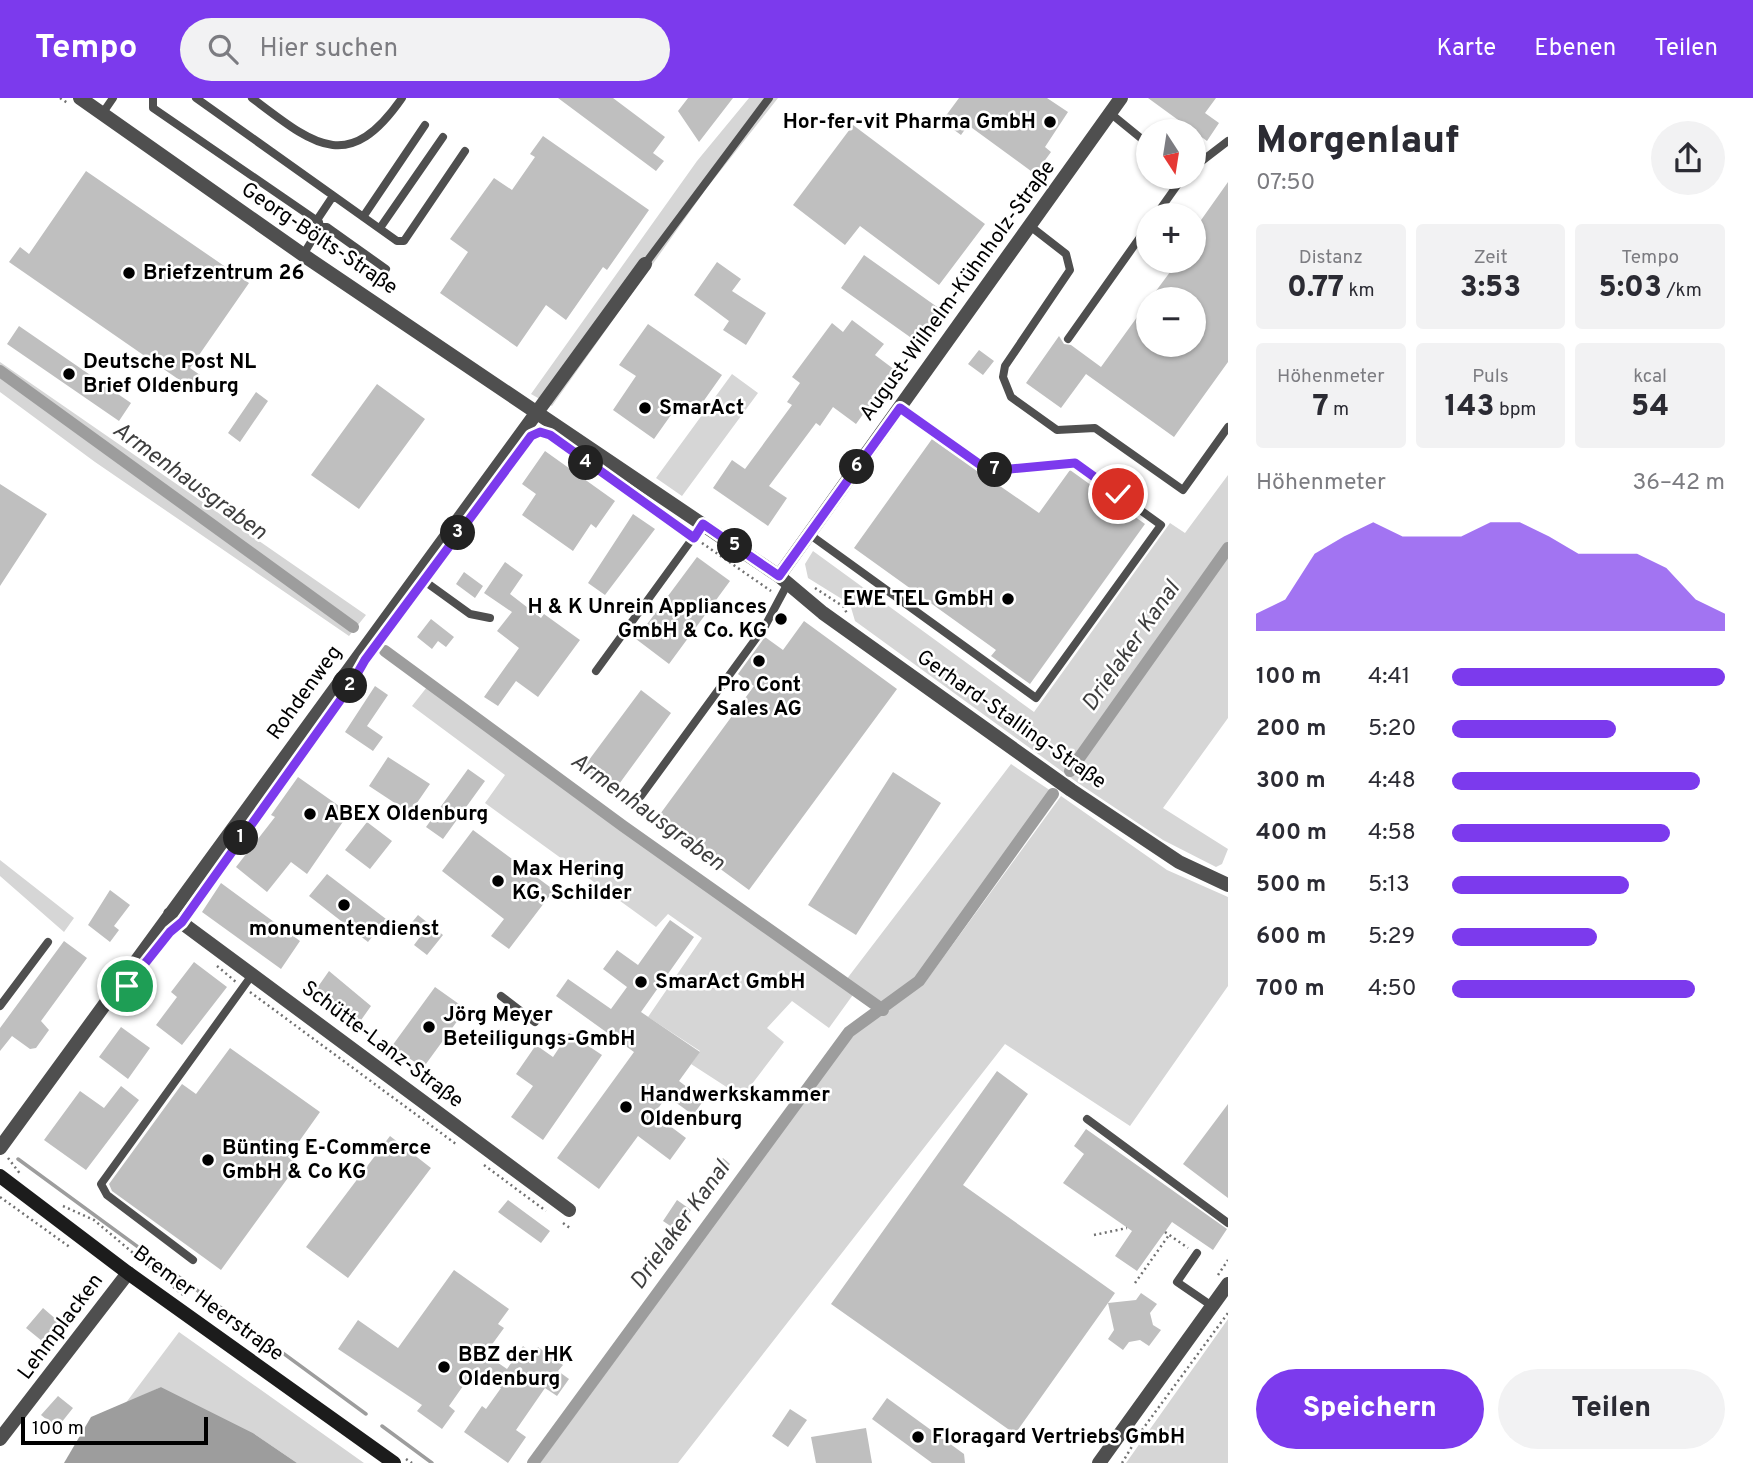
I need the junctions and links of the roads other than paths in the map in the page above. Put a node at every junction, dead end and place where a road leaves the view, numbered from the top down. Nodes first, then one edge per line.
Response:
1 (80, 98) edge
2 (113, 98) edge
3 (153, 98) edge
4 (196, 98) edge
5 (252, 98) edge
6 (402, 98) edge
7 (769, 98) edge
8 (1121, 98) edge
9 (1110, 113) junction
10 (102, 114) junction
11 (425, 125) dead end
12 (1136, 134) edge
13 (443, 138) dead end
14 (1228, 141) edge
15 (465, 151) dead end
16 (1206, 158) edge
17 (333, 196) junction
18 (363, 217) junction
19 (319, 223) junction
20 (1030, 226) junction
21 (380, 228) junction
22 (1136, 243) edge
23 (303, 255) junction
24 (645, 264) joint
25 (386, 269) dead end
26 (1068, 338) dead end
27 (900, 408) junction
28 (536, 410) junction
29 (1228, 427) edge
30 (703, 524) junction
31 (808, 534) junction
32 (416, 576) junction
33 (783, 579) junction
34 (489, 618) dead end
35 (596, 671) dead end
36 (641, 796) dead end
37 (1228, 885) edge
38 (170, 914) junction
39 (48, 942) dead end
40 (247, 981) junction
41 (501, 996) dead end
42 (0, 1006) edge
43 (535, 1022) dead end
44 (1087, 1119) dead end
45 (7, 1150) edge
46 (0, 1176) edge
47 (564, 1215) road end
48 (1228, 1223) edge
49 (1197, 1254) road end
50 (193, 1260) dead end
51 (128, 1273) junction
52 (1228, 1284) edge
53 (1212, 1306) junction
54 (0, 1439) edge
55 (394, 1463) edge
56 (1099, 1463) edge

1 - 10 street, Georg-Bölts-Straße
2 - 10 lane
3 - 19 lane
4 - 17 lane
5 - 6 lane
7 - 24 lane
8 - 9 street, August-Wilhelm-Kühnholz-Straße
9 - 12 lane
9 - 20 street, August-Wilhelm-Kühnholz-Straße
10 - 23 street, Georg-Bölts-Straße
11 - 18 lane
13 - 21 lane
14 - 16 lane
15 - 21 lane
17 - 18 lane
17 - 19 lane
18 - 21 lane
19 - 23 lane
19 - 25 lane
20 - 27 street, August-Wilhelm-Kühnholz-Straße
20 - 29 lane
22 - 26 lane
23 - 28 street, Georg-Bölts-Straße
24 - 28 street, Rohdenweg
27 - 31 street, August-Wilhelm-Kühnholz-Straße
27 - 31 lane
28 - 30 street
28 - 32 street, Rohdenweg
30 - 33 street
30 - 35 lane
31 - 33 street, August-Wilhelm-Kühnholz-Straße
32 - 34 lane
32 - 38 street, Rohdenweg
33 - 36 lane
33 - 37 street, Gerhard-Stalling-Straße
38 - 40 street, Schütte-Lanz-Straße
38 - 45 street, Rohdenweg
39 - 42 lane
40 - 47 street, Schütte-Lanz-Straße
40 - 50 lane
41 - 43 lane
44 - 48 lane
46 - 51 main road, Bremer Heerstraße
49 - 53 lane
51 - 54 street, Lehmplacken
51 - 55 main road, Bremer Heerstraße
52 - 53 street
53 - 56 street

